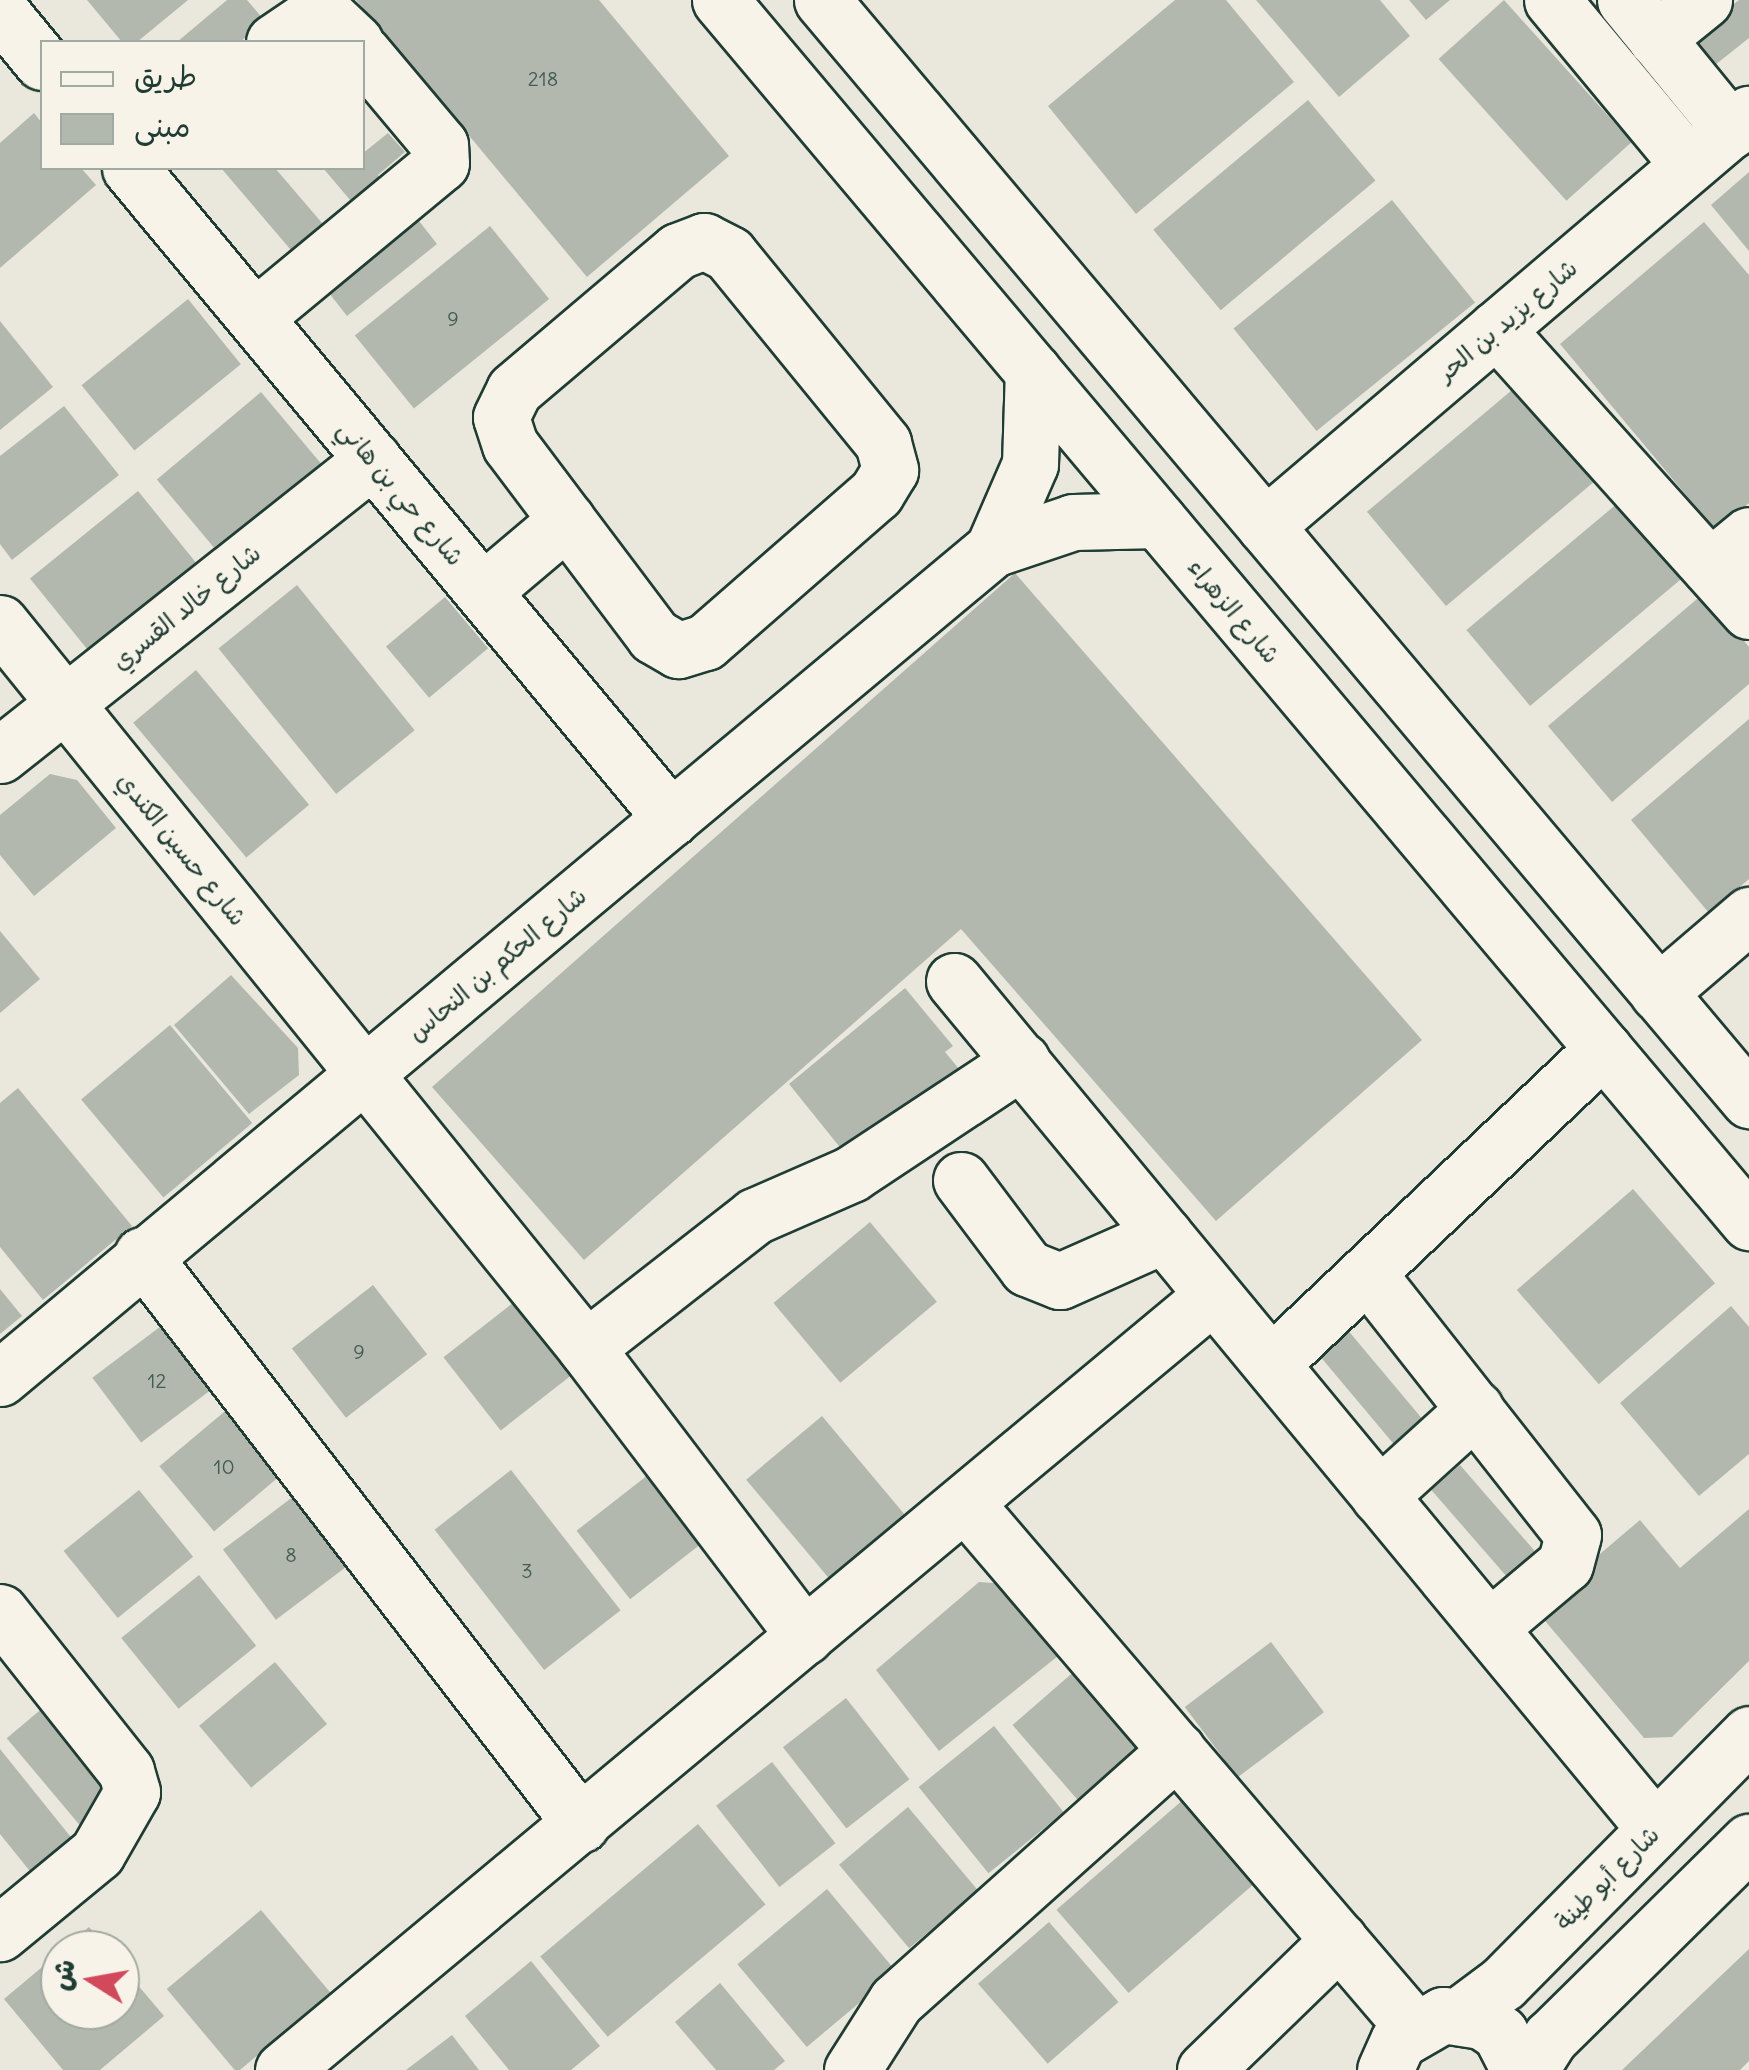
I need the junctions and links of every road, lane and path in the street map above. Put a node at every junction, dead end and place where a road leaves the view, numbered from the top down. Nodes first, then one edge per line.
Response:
1 (720, 0) edge
2 (822, 0) edge
3 (1552, 0) edge
4 (1704, 0) edge
5 (0, 10) edge
6 (1640, 20) edge
7 (277, 40) edge
8 (353, 40) edge
9 (365, 56) edge
10 (40, 60) edge
11 (1740, 122) edge
12 (1689, 165) junction
13 (132, 170) edge
14 (255, 317) junction
15 (1496, 329) junction
16 (1032, 371) junction
17 (373, 459) junction
18 (567, 520) junction
19 (1158, 520) junction
20 (1265, 526) junction
21 (993, 549) junction
22 (1729, 551) edge
23 (482, 592) junction
24 (1749, 610) edge
25 (0, 623) edge
26 (65, 704) junction
27 (0, 755) edge
28 (671, 818) junction
29 (1749, 915) edge
30 (954, 981) dead end
31 (1658, 993) junction
32 (1603, 1049) junction
33 (1022, 1060) junction
34 (364, 1075) junction
35 (1742, 1083) edge
36 (961, 1180) dead end
37 (1749, 1222) edge
38 (1164, 1235) junction
39 (142, 1256) junction
40 (1367, 1274) junction
41 (1212, 1296) junction
42 (586, 1348) junction
43 (1270, 1364) junction
44 (0, 1378) edge
45 (1475, 1409) junction
46 (1380, 1496) junction
47 (965, 1503) junction
48 (0, 1612) edge
49 (1489, 1628) junction
50 (805, 1636) junction
51 (1749, 1734) edge
52 (1177, 1750) junction
53 (581, 1824) junction
54 (1655, 1829) junction
55 (1749, 1842) edge
56 (0, 1934) edge
57 (1339, 1940) junction
58 (1419, 2037) edge
59 (283, 2070) edge
60 (852, 2070) edge
61 (1206, 2070) edge
62 (1520, 2070) edge
63 (1530, 2070) edge

1 - 16 street, شارع الزهراء
2 - 20 street
3 - 12 street
4 - 6 street
5 - 10 street
6 - 11 street
7 - 8 street
9 - 14 street
11 - 12 street, شارع يزيد بن الحر
12 - 15 street, شارع يزيد بن الحر
13 - 14 street, شارع حي بن هاني
14 - 17 street, شارع حي بن هاني
15 - 20 street, شارع يزيد بن الحر
15 - 22 street
16 - 19 street, شارع الزهراء
16 - 21 street, شارع الحكم بن النحاس
17 - 23 street, شارع حي بن هاني
17 - 26 street, شارع خالد القسري
18 - 18 street
18 - 23 street
19 - 21 street, شارع الحكم بن النحاس
19 - 32 street, شارع الزهراء
20 - 31 street
21 - 28 street, شارع الحكم بن النحاس
22 - 24 street
23 - 28 street, شارع حي بن هاني
25 - 26 street, شارع حسين الكندي
26 - 27 street, شارع خالد القسري
26 - 34 street, شارع حسين الكندي
28 - 34 street, شارع الحكم بن النحاس
29 - 31 street
30 - 33 street
31 - 35 street
32 - 37 street, شارع الزهراء
32 - 40 street
33 - 38 street
33 - 42 street
34 - 39 street, شارع الحكم بن النحاس
34 - 42 street, شارع حسين الكندي
36 - 38 street
38 - 41 street
39 - 44 street, شارع الحكم بن النحاس
39 - 53 street
40 - 43 street
40 - 45 street
41 - 43 street
41 - 47 street
42 - 50 street, شارع حسين الكندي
43 - 46 street
45 - 46 street
45 - 49 street
46 - 49 street
47 - 50 street
47 - 52 street
48 - 56 street
49 - 54 street
50 - 53 street
51 - 54 street, شارع أبو طينة
52 - 57 street
52 - 60 street
53 - 59 street
54 - 58 street, شارع أبو طينة
55 - 63 street
57 - 58 street
57 - 61 street
58 - 62 street

